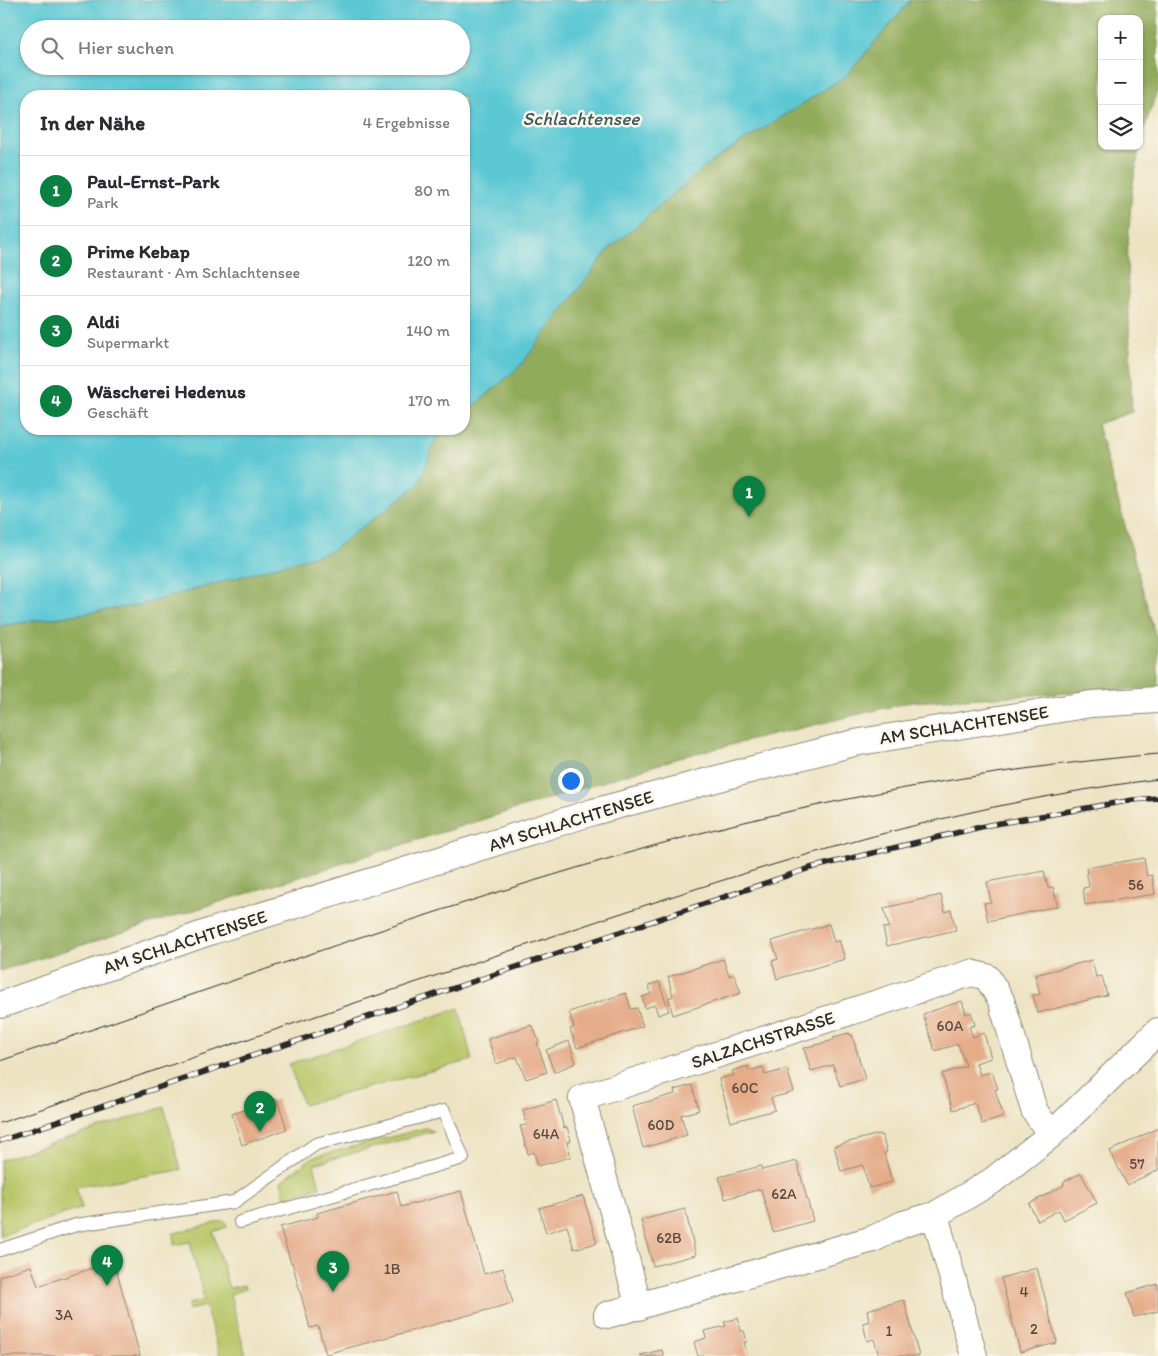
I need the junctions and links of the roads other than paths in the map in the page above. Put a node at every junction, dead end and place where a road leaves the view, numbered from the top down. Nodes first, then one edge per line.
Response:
1 (1158, 700) edge
2 (0, 1005) edge
3 (1158, 1031) edge
4 (1051, 1134) junction
5 (935, 1215) junction
6 (240, 1222) dead end
7 (0, 1250) edge
8 (640, 1306) junction
9 (606, 1315) dead end
10 (974, 1356) edge

1 - 2 street, AM SCHLACHTENSEE
3 - 4 street
4 - 5 street
4 - 8 street, SALZACHSTRASSE
5 - 8 street
5 - 10 street
6 - 7 lane
8 - 9 street

